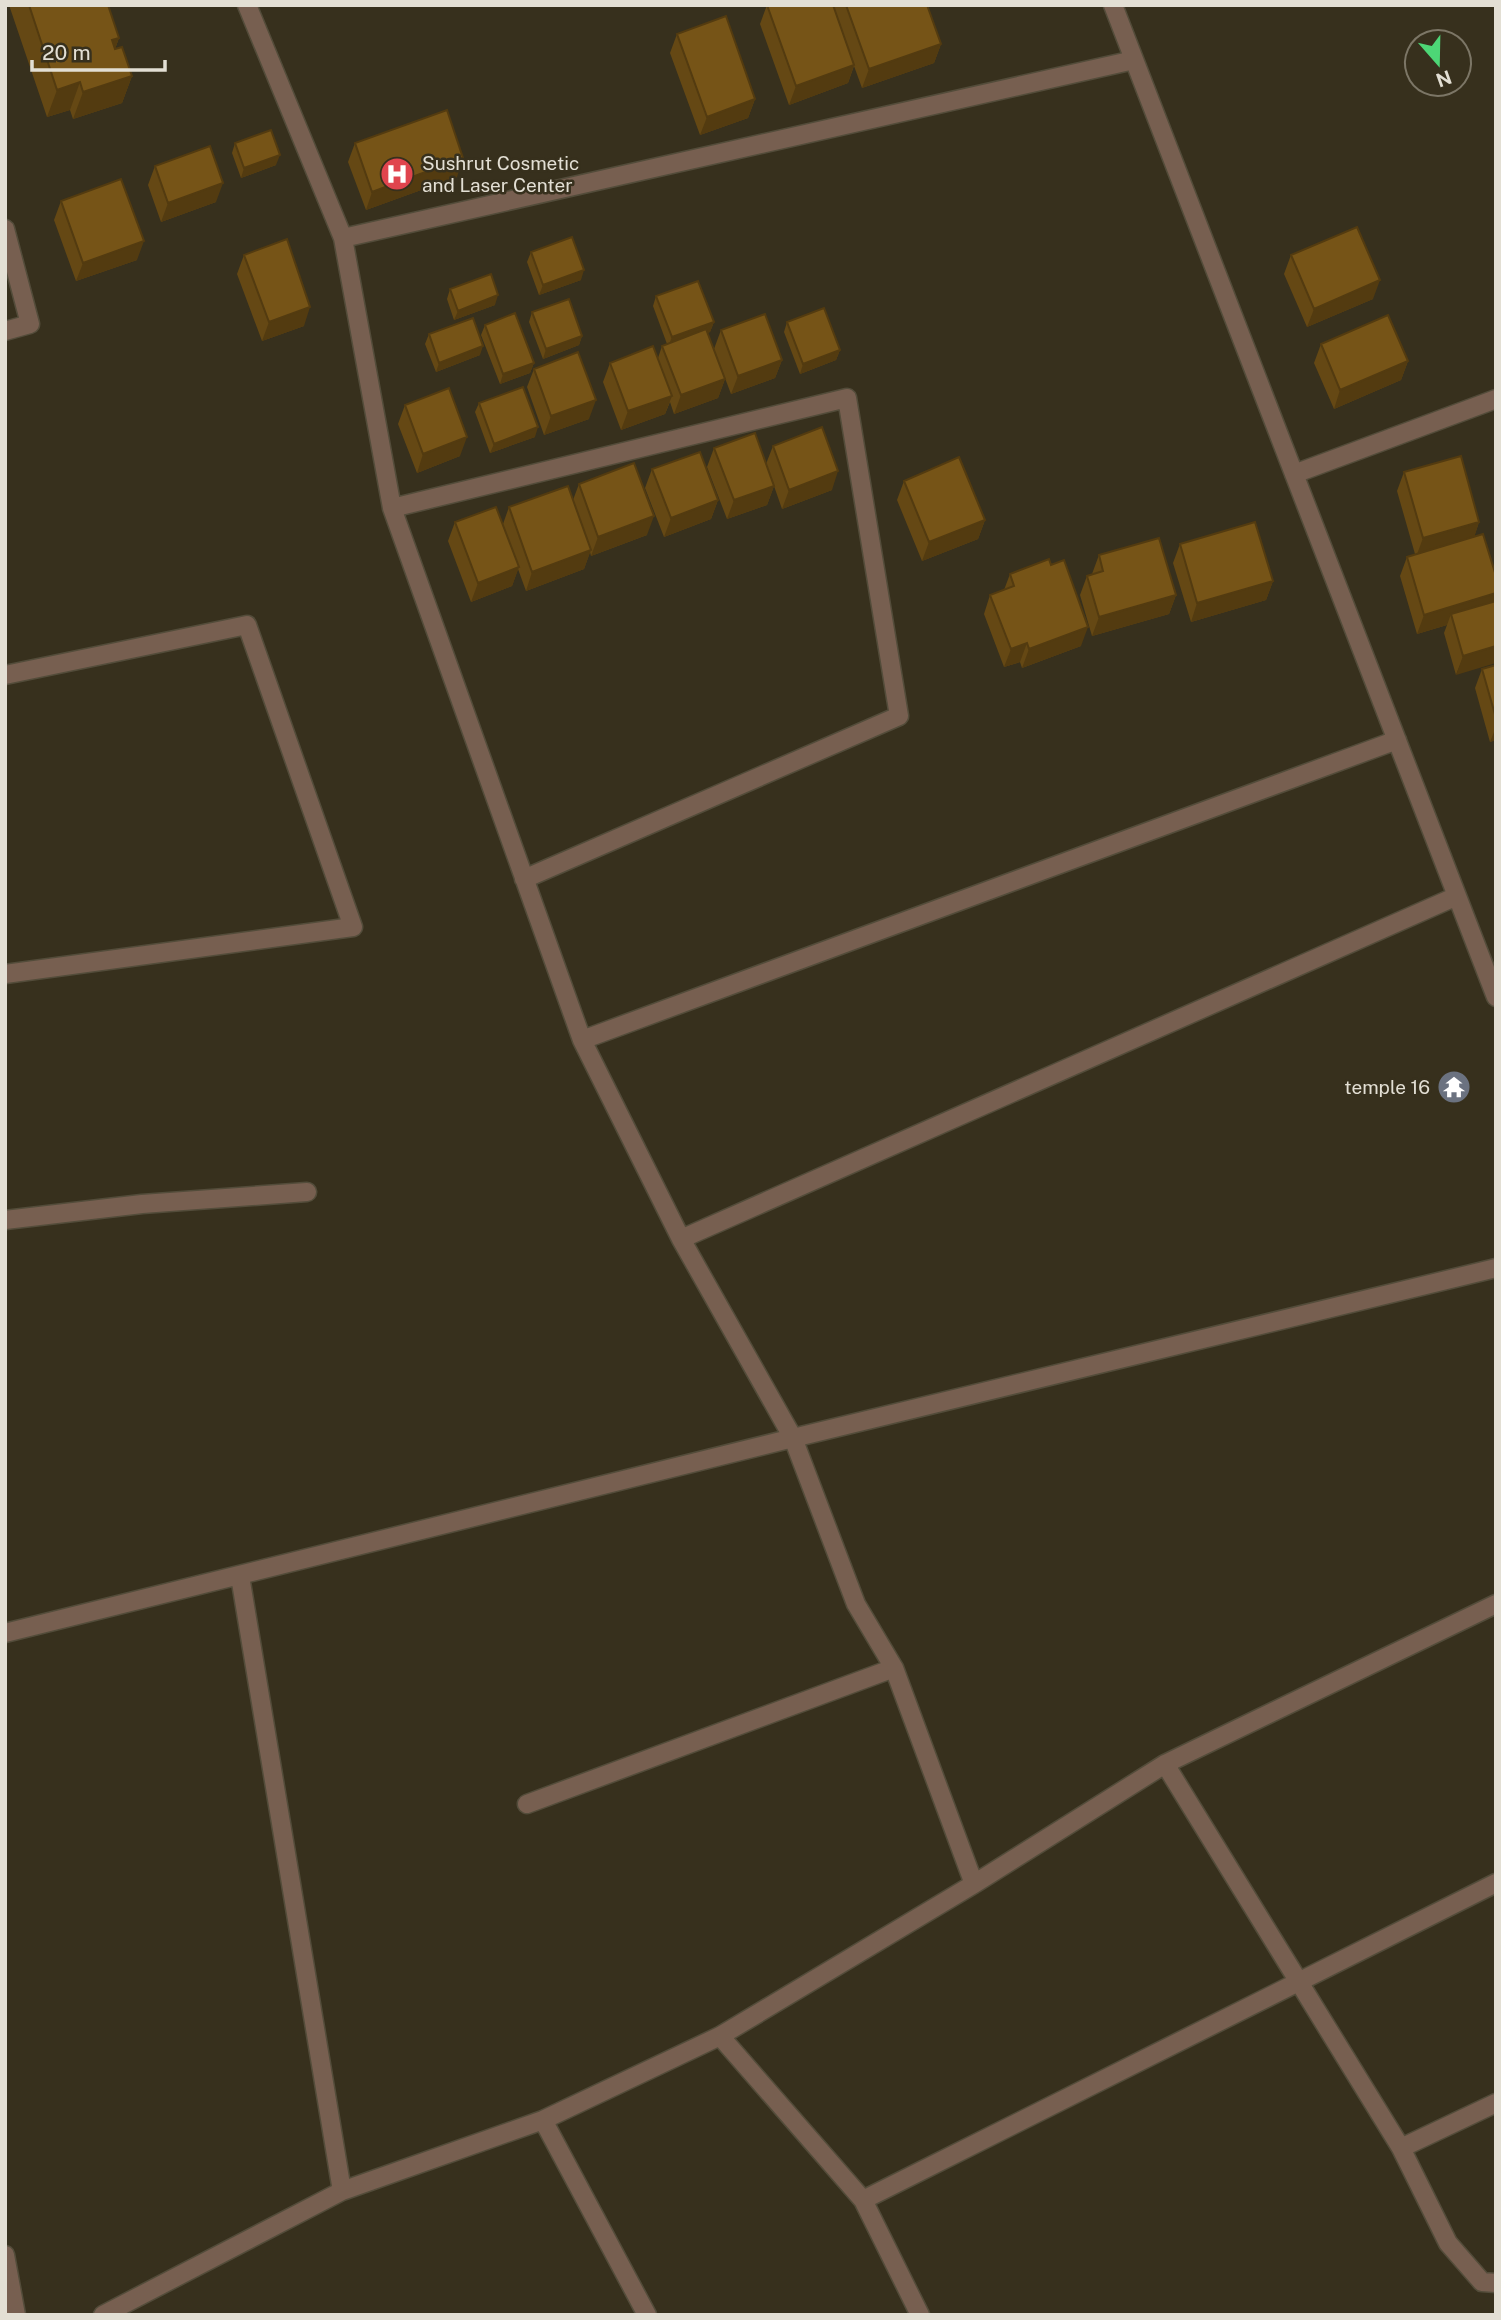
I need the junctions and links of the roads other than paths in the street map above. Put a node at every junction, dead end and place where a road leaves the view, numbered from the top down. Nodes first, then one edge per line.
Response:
1 (247, 5) edge
2 (1113, 5) edge
3 (1135, 60) junction
4 (5, 229) edge
5 (343, 238) junction
6 (5, 331) edge
7 (1496, 399) edge
8 (1294, 474) junction
9 (392, 508) junction
10 (5, 675) edge
11 (1397, 740) junction
12 (524, 879) junction
13 (1457, 896) junction
14 (5, 974) edge
15 (1496, 997) edge
16 (582, 1040) junction
17 (307, 1192) dead end
18 (5, 1220) edge
19 (681, 1238) junction
20 (1496, 1268) edge
21 (793, 1437) junction
22 (240, 1576) junction
23 (1496, 1604) edge
24 (5, 1633) edge
25 (894, 1668) junction
26 (1165, 1764) junction
27 (527, 1804) dead end
28 (1496, 1883) edge
29 (974, 1884) junction
30 (1299, 1982) junction
31 (720, 2036) junction
32 (1496, 2103) edge
33 (543, 2120) junction
34 (1401, 2148) junction
35 (342, 2191) junction
36 (863, 2200) junction
37 (5, 2255) edge
38 (1496, 2283) edge
39 (16, 2315) edge
40 (103, 2315) edge
41 (647, 2315) edge
42 (920, 2315) edge

1 - 5 street
2 - 3 street
3 - 5 street
3 - 8 street
4 - 6 street
5 - 9 street
7 - 8 street
8 - 11 street
9 - 12 street
9 - 12 street
10 - 14 street
11 - 13 street
11 - 16 street
12 - 16 street
13 - 15 street
13 - 19 street
16 - 19 street
17 - 18 street
19 - 21 street
20 - 21 street
21 - 22 street
21 - 25 street
22 - 24 street
22 - 35 street
23 - 26 street
25 - 27 street
25 - 29 street
26 - 29 street
26 - 30 street
28 - 30 street
29 - 31 street
30 - 34 street
30 - 36 street
31 - 33 street
31 - 36 street
32 - 34 street
33 - 35 street
33 - 41 street
34 - 38 street
35 - 40 street
36 - 42 street
37 - 39 street

